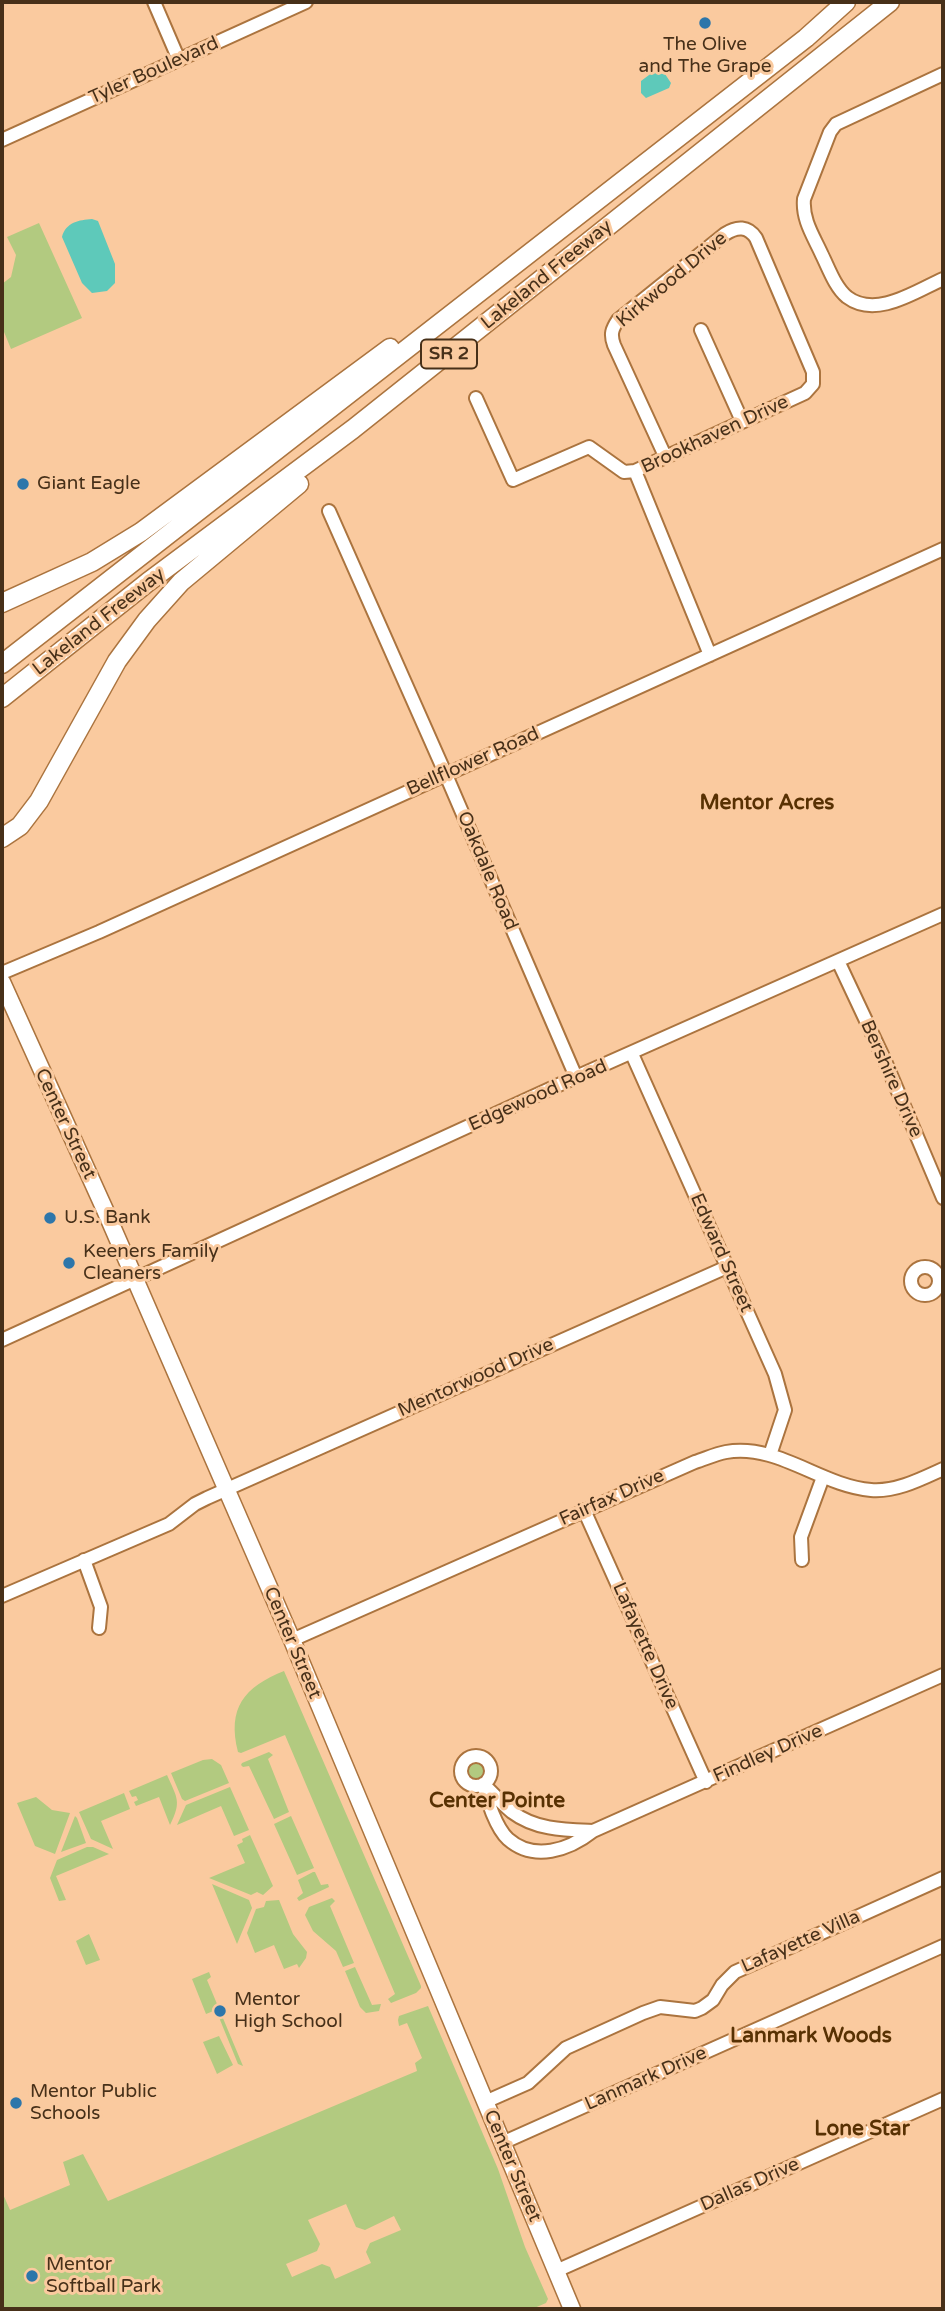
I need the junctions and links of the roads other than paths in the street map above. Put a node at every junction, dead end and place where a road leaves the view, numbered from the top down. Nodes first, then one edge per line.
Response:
1 (154, 2) edge
2 (306, 2) edge
3 (846, 2) edge
4 (890, 2) edge
5 (179, 60) junction
6 (943, 74) edge
7 (2, 140) edge
8 (743, 228) joint
9 (548, 239) junction
10 (943, 279) edge
11 (701, 330) dead end
12 (476, 398) dead end
13 (742, 421) junction
14 (353, 429) junction
15 (665, 456) junction
16 (635, 471) junction
17 (329, 511) dead end
18 (943, 549) edge
19 (2, 603) edge
20 (710, 655) junction
21 (2, 663) edge
22 (2, 698) edge
23 (446, 775) junction
24 (4, 839) edge
25 (943, 914) edge
26 (838, 961) junction
27 (2, 973) edge
28 (2, 982) edge
29 (632, 1054) junction
30 (576, 1077) junction
31 (943, 1198) edge
32 (727, 1267) junction
33 (135, 1280) junction
34 (2, 1340) edge
35 (770, 1455) junction
36 (943, 1469) edge
37 (823, 1477) junction
38 (226, 1490) junction
39 (584, 1510) junction
40 (84, 1560) junction
41 (802, 1560) dead end
42 (2, 1597) edge
43 (99, 1628) dead end
44 (292, 1640) junction
45 (943, 1675) edge
46 (706, 1782) junction
47 (593, 1831) junction
48 (943, 1878) edge
49 (943, 1946) edge
50 (943, 2099) edge
51 (485, 2102) junction
52 (502, 2143) junction
53 (556, 2271) junction
54 (572, 2309) edge

1 - 5 street
2 - 5 street, Tyler Boulevard
3 - 9 highway, Lakeland Freeway / SR 2
4 - 14 highway, Lakeland Freeway / SR 2
5 - 7 street, Tyler Boulevard
6 - 10 street
8 - 13 street, Brookhaven Drive
8 - 15 street, Kirkwood Drive
9 - 19 highway
9 - 21 highway, Lakeland Freeway / SR 2
11 - 13 street
12 - 16 street
13 - 15 street, Brookhaven Drive
14 - 22 highway, Lakeland Freeway / SR 2
14 - 24 highway
15 - 16 street, Brookhaven Drive
16 - 20 street, Brookhaven Drive
17 - 23 street, Oakdale Road
18 - 20 street, Bellflower Road
20 - 23 street, Bellflower Road
23 - 27 street, Bellflower Road
23 - 30 street, Oakdale Road
25 - 26 street, Edgewood Road
26 - 29 street, Edgewood Road
26 - 31 street, Bershire Drive
28 - 33 main road, Center Street
29 - 30 street, Edgewood Road
29 - 32 street, Edward Street
30 - 33 street, Edgewood Road
32 - 35 street, Edward Street
32 - 38 street, Mentorwood Drive
33 - 34 street, Edgewood Road
33 - 38 main road, Center Street
35 - 37 street, Fairfax Drive
35 - 39 street, Fairfax Drive
36 - 37 street, Fairfax Drive
37 - 41 street
38 - 40 street, Mentorwood Drive
38 - 44 main road, Center Street
39 - 44 street, Fairfax Drive
39 - 46 street, Lafayette Drive
40 - 42 street, Mentorwood Drive
40 - 43 street
44 - 51 main road, Center Street
45 - 46 street, Findley Drive
46 - 47 street, Findley Drive
47 - 47 street, Findley Drive
48 - 51 street, Lafayette Villa
49 - 52 street, Lanmark Drive
50 - 53 street, Dallas Drive
51 - 52 main road, Center Street
52 - 53 main road, Center Street
53 - 54 main road, Center Street

